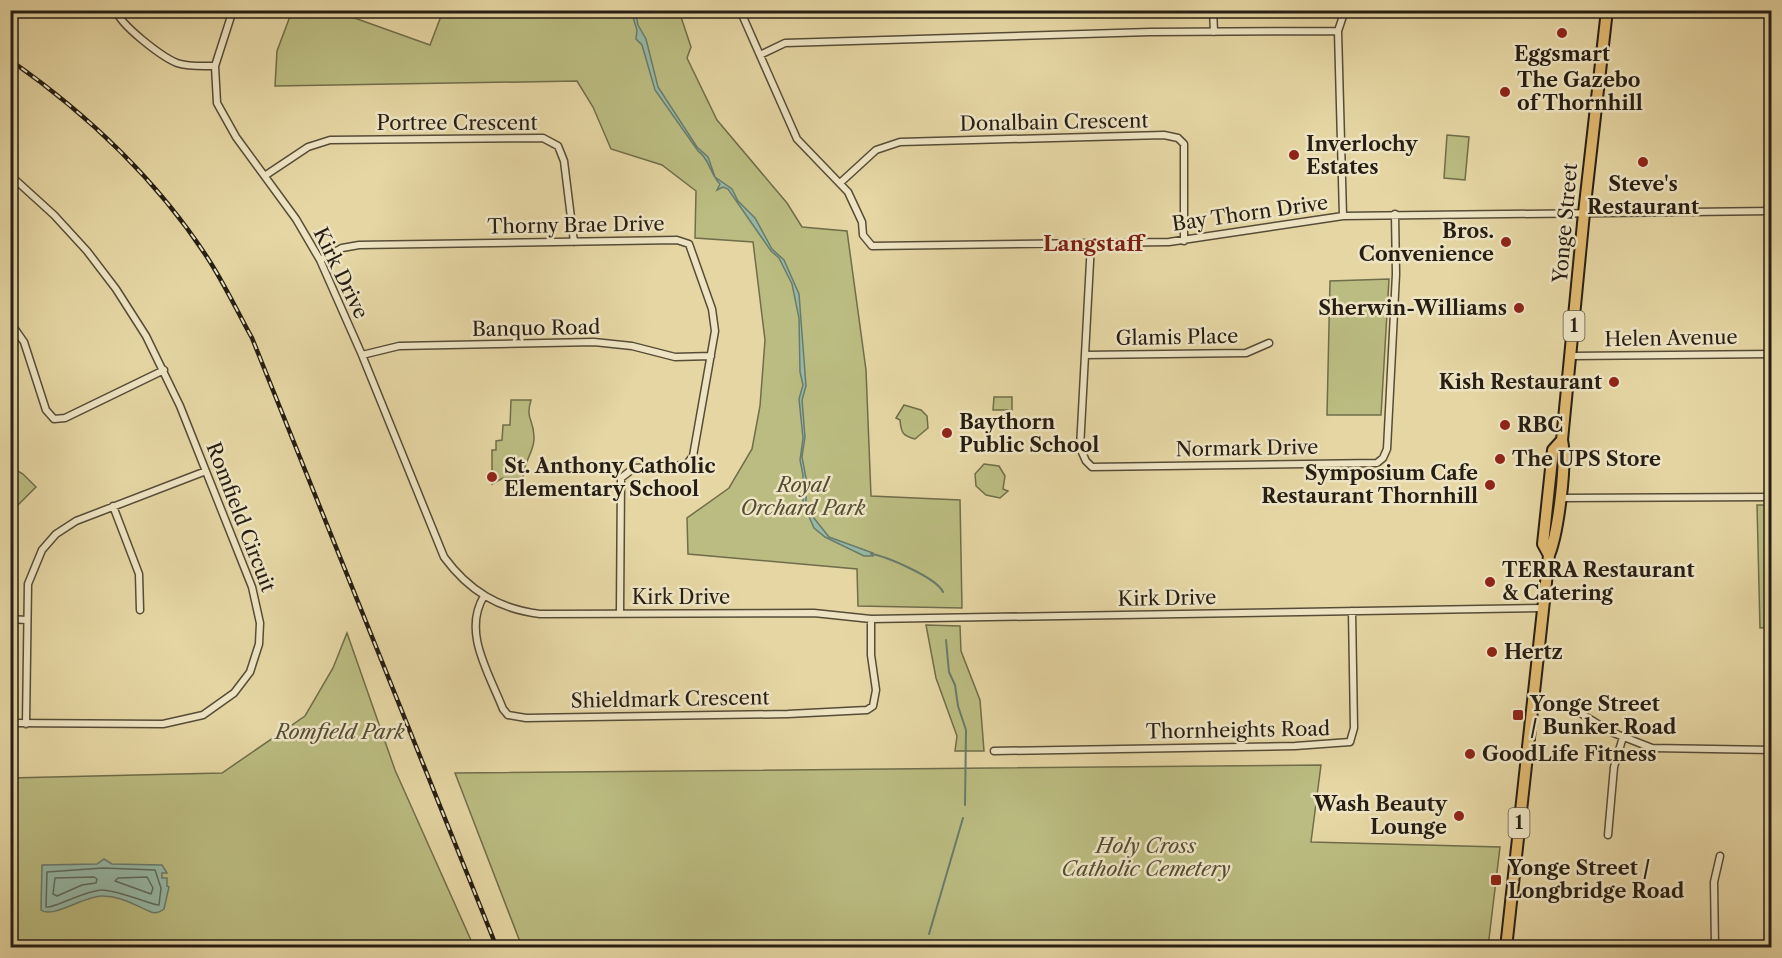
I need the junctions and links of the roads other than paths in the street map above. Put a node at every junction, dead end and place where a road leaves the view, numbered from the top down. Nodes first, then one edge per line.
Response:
1 (116, 10) edge
2 (233, 10) edge
3 (740, 10) edge
4 (1213, 10) edge
5 (1346, 10) edge
6 (1607, 10) edge
7 (1338, 31) junction
8 (1214, 32) junction
9 (760, 55) junction
10 (215, 66) junction
11 (10, 175) edge
12 (266, 175) junction
13 (840, 183) junction
14 (1772, 211) edge
15 (1584, 213) junction
16 (1395, 214) junction
17 (1343, 216) junction
18 (1184, 241) junction
19 (574, 242) junction
20 (1091, 243) junction
21 (320, 260) junction
22 (10, 322) edge
23 (1269, 344) dead end
24 (1772, 354) edge
25 (362, 355) junction
26 (1085, 355) junction
27 (711, 356) junction
28 (1572, 356) junction
29 (164, 370) junction
30 (206, 471) junction
31 (1772, 496) edge
32 (1553, 498) junction
33 (113, 506) junction
34 (484, 596) junction
35 (1544, 608) junction
36 (140, 610) dead end
37 (620, 612) junction
38 (1352, 612) junction
39 (10, 619) edge
40 (871, 619) junction
41 (26, 620) junction
42 (1533, 700) junction
43 (10, 723) edge
44 (26, 724) junction
45 (1623, 737) junction
46 (1772, 750) edge
47 (994, 751) dead end
48 (1608, 835) dead end
49 (1720, 856) dead end
50 (1772, 945) edge
51 (1506, 947) edge
52 (1715, 947) edge
53 (1547, 948) edge
54 (1623, 948) edge

1 - 10 street
2 - 10 street, Kirk Drive
3 - 9 street, Bay Thorn Drive
4 - 8 street
5 - 7 street
6 - 15 main road, Yonge Street / 1
7 - 8 street
7 - 17 street
8 - 9 street
9 - 13 street, Bay Thorn Drive
10 - 12 street, Kirk Drive
11 - 29 street, Romfield Circuit
12 - 19 street, Portree Crescent
12 - 21 street, Kirk Drive
13 - 18 street, Donalbain Crescent
13 - 20 street, Bay Thorn Drive
14 - 15 street, Bay Thorn Drive
15 - 16 street, Bay Thorn Drive
15 - 28 main road, Yonge Street / 1
16 - 17 street, Bay Thorn Drive
16 - 26 street, Normark Drive
17 - 18 street, Bay Thorn Drive
18 - 20 street, Bay Thorn Drive
19 - 21 street, Thorny Brae Drive
19 - 27 street, Thorny Brae Drive
20 - 26 street, Normark Drive
21 - 25 street, Kirk Drive
22 - 29 street
23 - 26 street, Glamis Place
24 - 28 street, Helen Avenue
25 - 27 street, Banquo Road
25 - 34 street, Kirk Drive
27 - 37 street, Thorny Brae Drive
28 - 32 main road, Yonge Street / 1
29 - 30 street, Romfield Circuit
30 - 33 street
30 - 44 street, Romfield Circuit
31 - 32 street
32 - 35 main road, Yonge Street / 1
33 - 36 street
33 - 41 street
34 - 37 street, Kirk Drive
34 - 40 street, Shieldmark Crescent
35 - 38 street, Kirk Drive
35 - 42 main road, Yonge Street / 1
37 - 40 street, Kirk Drive
38 - 40 street, Kirk Drive
38 - 47 street, Thornheights Road
39 - 41 street
41 - 44 street
42 - 45 street
42 - 51 main road, Yonge Street / 1
43 - 44 street, Romfield Circuit
45 - 46 street
45 - 48 street
49 - 52 street
50 - 52 street
51 - 53 street
52 - 54 street

